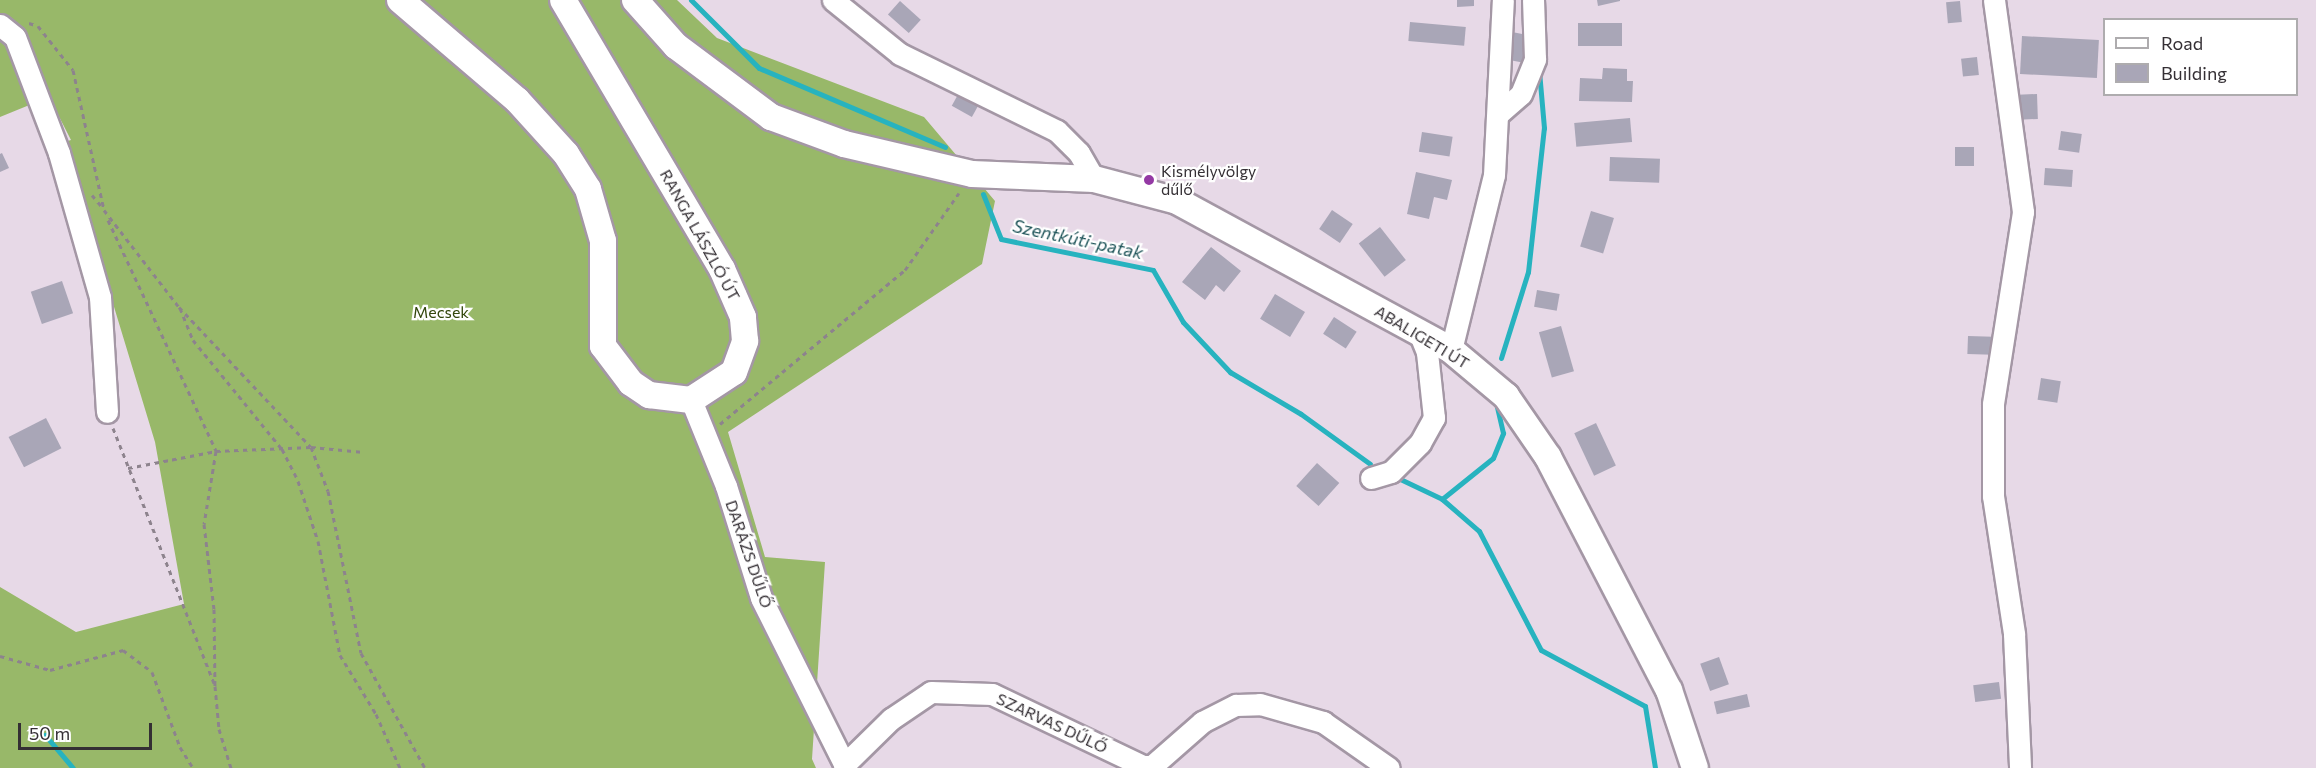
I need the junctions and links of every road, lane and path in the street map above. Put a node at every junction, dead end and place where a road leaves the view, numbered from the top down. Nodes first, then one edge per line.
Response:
1 (400, 0) edge
2 (563, 0) edge
3 (635, 0) edge
4 (833, 0) edge
5 (1503, 0) edge
6 (1533, 0) edge
7 (1994, 0) edge
8 (9, 23) edge
9 (1498, 114) junction
10 (972, 174) junction
11 (1094, 179) junction
12 (104, 210) junction
13 (179, 307) junction
14 (1419, 332) junction
15 (1451, 350) junction
16 (691, 400) junction
17 (108, 412) joint
18 (707, 435) junction
19 (311, 447) junction
20 (282, 449) junction
21 (216, 451) junction
22 (364, 452) dead end
23 (127, 468) junction
24 (1371, 478) dead end
25 (0, 656) edge
26 (215, 686) junction
27 (845, 766) edge
28 (193, 768) edge
29 (231, 768) edge
30 (400, 768) edge
31 (425, 768) edge
32 (1389, 768) edge
33 (1695, 768) edge
34 (2020, 768) edge

1 - 16 main road
2 - 16 main road, RANGA LÁSZLÓ ÚT
3 - 10 main road, ABALIGETI ÚT
4 - 11 street
5 - 9 street
6 - 9 street
7 - 34 street
8 - 12 path
8 - 17 street
9 - 15 street
10 - 11 main road, ABALIGETI ÚT
10 - 18 path
11 - 14 main road, ABALIGETI ÚT
12 - 13 path
12 - 21 path
13 - 19 path
13 - 20 path
14 - 15 main road, ABALIGETI ÚT
14 - 24 street
15 - 33 main road, ABALIGETI ÚT
16 - 18 street, DARÁZS DŰLŐ
17 - 23 path
18 - 27 street, DARÁZS DŰLŐ
19 - 20 path
19 - 22 path
19 - 31 path
20 - 21 path
20 - 30 path
21 - 23 path
21 - 26 path
23 - 26 path
25 - 28 path
26 - 29 path
27 - 32 street, SZARVAS DŰLŐ

